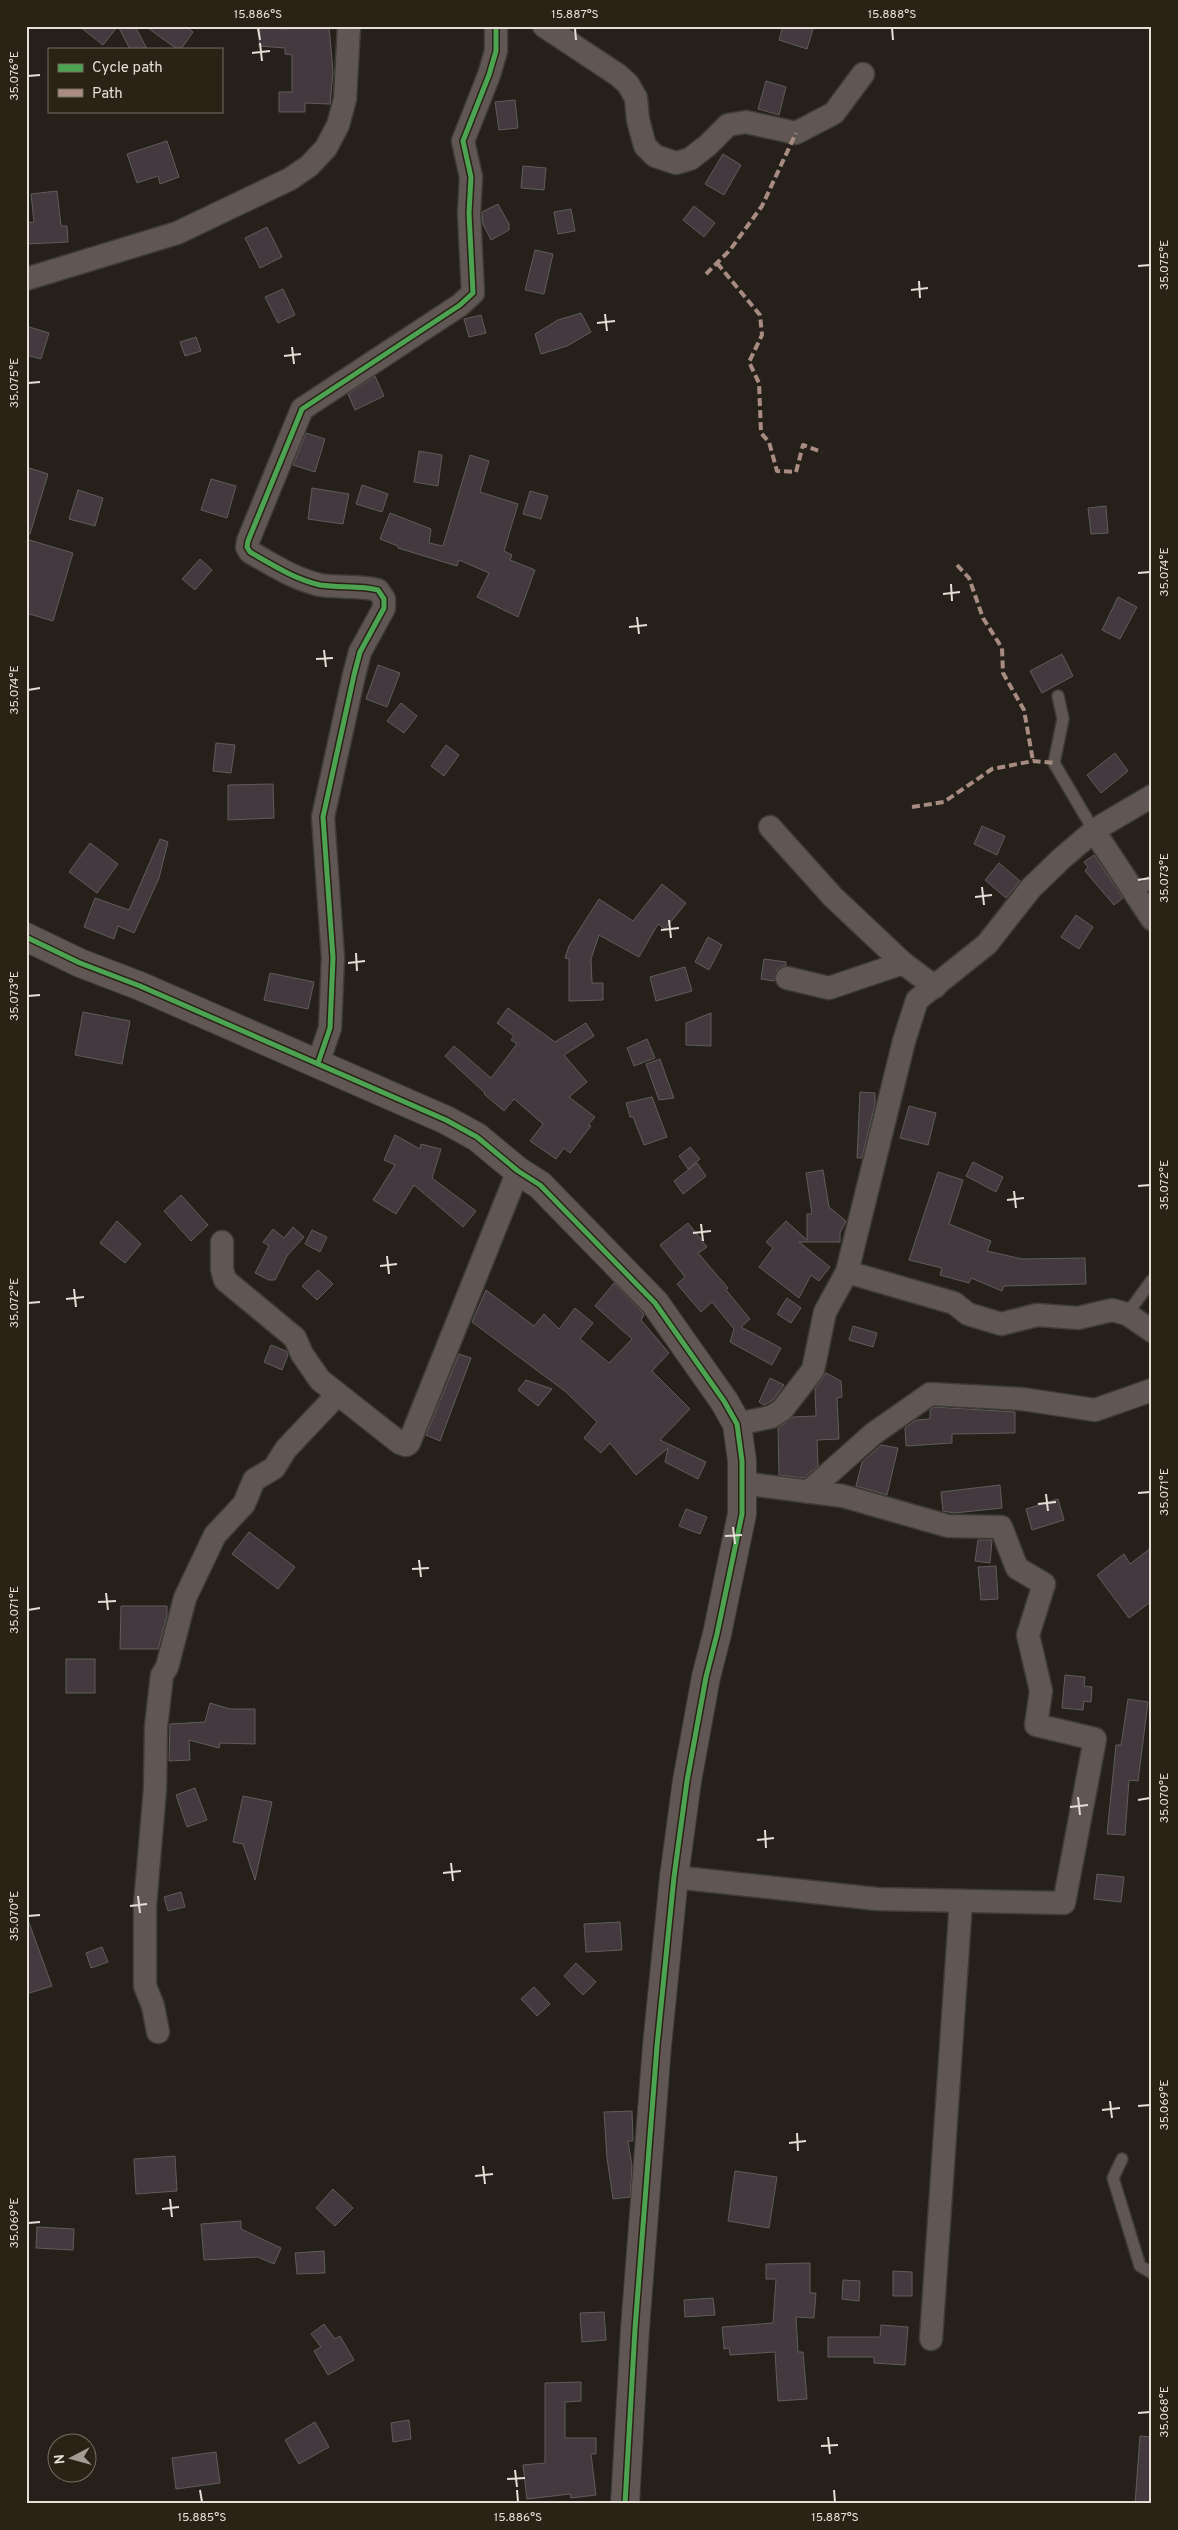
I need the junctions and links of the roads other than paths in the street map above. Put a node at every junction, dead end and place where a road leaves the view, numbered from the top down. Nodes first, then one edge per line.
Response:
1 (349, 26) edge
2 (496, 26) edge
3 (544, 26) edge
4 (863, 74) dead end
5 (26, 279) edge
6 (1058, 696) dead end
7 (1152, 796) edge
8 (770, 827) dead end
9 (1094, 831) junction
10 (1143, 887) edge
11 (1152, 919) edge
12 (26, 938) edge
13 (903, 963) junction
14 (787, 978) dead end
15 (935, 987) junction
16 (318, 1063) junction
17 (518, 1171) junction
18 (222, 1242) dead end
19 (847, 1272) junction
20 (1152, 1280) edge
21 (1127, 1314) junction
22 (1152, 1331) edge
23 (1152, 1390) edge
24 (338, 1394) junction
25 (737, 1424) junction
26 (742, 1483) junction
27 (808, 1492) junction
28 (674, 1877) junction
29 (961, 1901) junction
30 (158, 2032) dead end
31 (1122, 2159) dead end
32 (1152, 2273) edge
33 (931, 2339) dead end
34 (625, 2504) edge

1 - 5 street
2 - 16 street
3 - 4 street
6 - 9 lane
7 - 9 street
8 - 13 street
9 - 10 street
9 - 15 street
10 - 11 street
12 - 16 street
13 - 14 street
13 - 15 street
15 - 19 street
16 - 17 street
17 - 24 street
17 - 25 street
18 - 24 street
19 - 21 street
19 - 25 street
20 - 21 lane
21 - 22 street
23 - 27 street
24 - 30 street
25 - 26 street
26 - 27 street
26 - 28 street
27 - 29 street
28 - 29 street
28 - 34 street
29 - 33 street
31 - 32 lane

